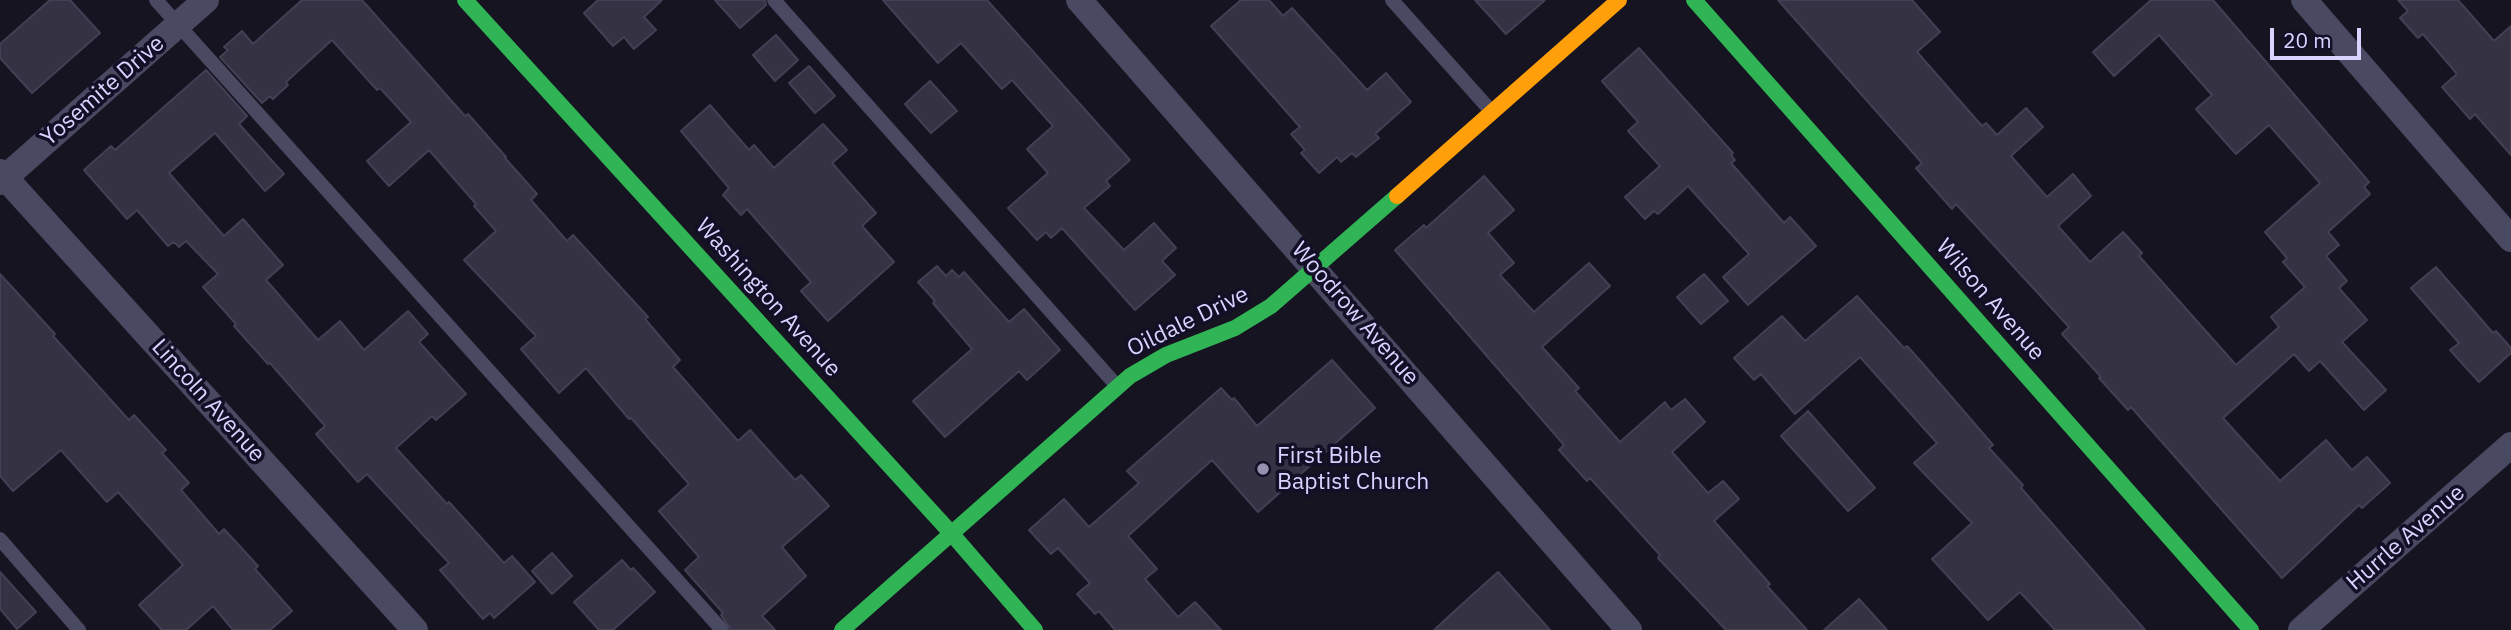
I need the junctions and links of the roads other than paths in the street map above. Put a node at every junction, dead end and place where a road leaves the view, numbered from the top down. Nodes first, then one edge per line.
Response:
1 (156, 0) edge
2 (206, 0) edge
3 (465, 0) edge
4 (775, 0) edge
5 (1079, 0) edge
6 (1392, 0) edge
7 (1619, 0) edge
8 (1694, 0) edge
9 (2304, 0) edge
10 (178, 25) junction
11 (1492, 112) junction
12 (2, 177) edge
13 (2511, 239) edge
14 (1315, 268) junction
15 (1118, 387) junction
16 (2511, 445) edge
17 (951, 533) junction
18 (0, 539) edge
19 (79, 630) edge
20 (415, 630) edge
21 (722, 630) edge
22 (842, 630) edge
23 (1035, 630) edge
24 (1629, 630) edge
25 (2251, 630) edge
26 (2301, 630) edge

1 - 10 lane
2 - 10 street, Yosemite Drive
3 - 17 street, Washington Avenue
4 - 15 lane
5 - 14 street, Woodrow Avenue
6 - 11 lane
7 - 11 street, Oildale Drive
8 - 25 street, Wilson Avenue
9 - 13 street
10 - 12 street, Yosemite Drive
10 - 21 lane
11 - 14 street, Oildale Drive
12 - 20 street, Lincoln Avenue
14 - 15 street, Oildale Drive
14 - 24 street, Woodrow Avenue
15 - 17 street, Oildale Drive
16 - 26 street, Hurrle Avenue
17 - 22 street, Oildale Drive
17 - 23 street, Washington Avenue
18 - 19 lane

